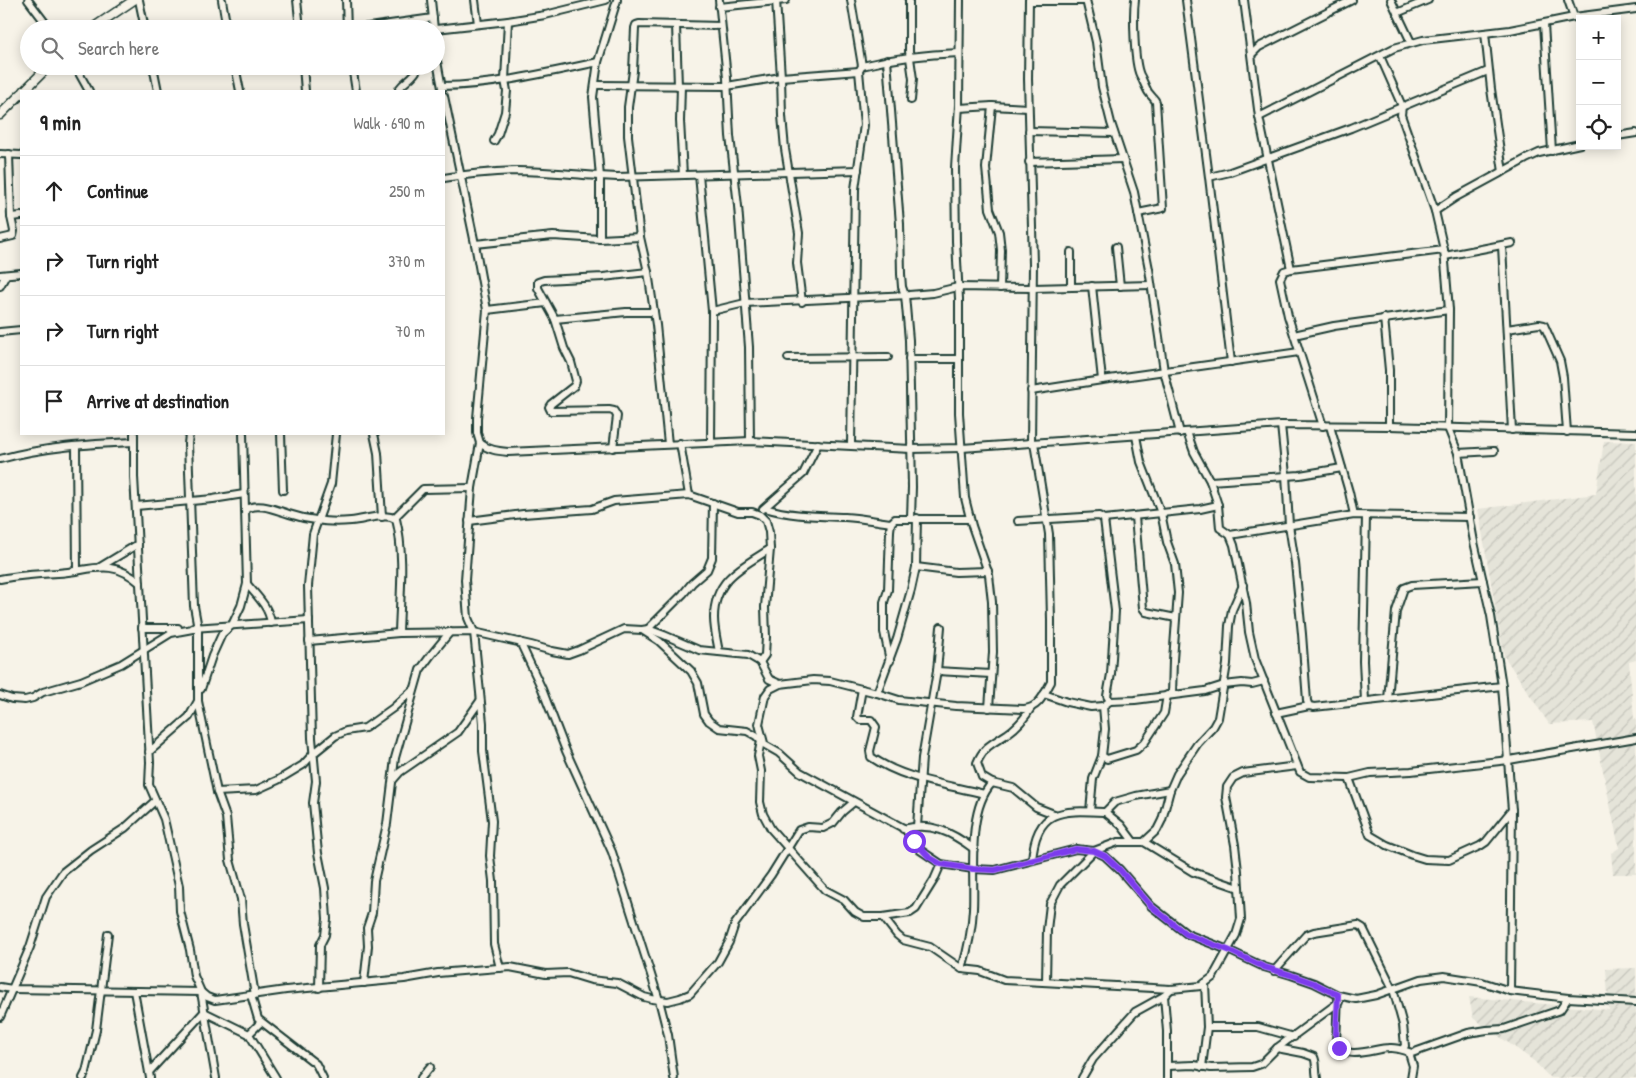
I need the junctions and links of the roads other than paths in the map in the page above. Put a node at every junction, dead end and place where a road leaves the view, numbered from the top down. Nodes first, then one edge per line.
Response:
1 (29, 0) edge
2 (134, 0) edge
3 (139, 0) edge
4 (222, 0) edge
5 (297, 0) edge
6 (346, 0) edge
7 (430, 0) edge
8 (475, 0) edge
9 (606, 0) edge
10 (617, 0) edge
11 (786, 0) edge
12 (851, 0) edge
13 (909, 0) edge
14 (960, 0) edge
15 (1029, 0) edge
16 (1086, 0) edge
17 (1135, 0) edge
18 (1186, 0) edge
19 (1244, 0) edge
20 (1352, 0) edge
21 (1391, 0) edge
22 (1428, 0) edge
23 (1568, 0) edge
24 (776, 1) edge
25 (719, 4) edge
26 (1636, 10) edge
27 (1397, 13) junction
28 (1574, 17) junction
29 (433, 18) joint
30 (43, 20) edge
31 (104, 20) edge
32 (143, 20) edge
33 (225, 20) edge
34 (299, 20) edge
35 (347, 20) edge
36 (419, 20) edge
37 (508, 21) junction
38 (478, 24) junction
39 (1544, 24) junction
40 (676, 25) junction
41 (722, 26) junction
42 (445, 28) edge
43 (1485, 33) junction
44 (1411, 42) junction
45 (958, 53) junction
46 (1252, 54) junction
47 (1380, 56) junction
48 (911, 57) junction
49 (887, 60) junction
50 (598, 62) junction
51 (860, 69) junction
52 (1488, 71) junction
53 (39, 75) edge
54 (80, 75) edge
55 (155, 75) edge
56 (237, 75) edge
57 (304, 75) edge
58 (353, 75) edge
59 (415, 75) edge
60 (440, 75) edge
61 (782, 77) junction
62 (505, 80) junction
63 (595, 85) junction
64 (631, 86) junction
65 (680, 86) junction
66 (727, 86) junction
67 (442, 88) edge
68 (25, 90) edge
69 (87, 90) edge
70 (158, 90) edge
71 (240, 90) edge
72 (306, 90) edge
73 (356, 90) edge
74 (400, 90) edge
75 (20, 95) edge
76 (910, 100) dead end
77 (445, 101) edge
78 (992, 106) junction
79 (1402, 106) junction
80 (959, 108) junction
81 (1028, 108) junction
82 (2, 110) edge
83 (1259, 117) junction
84 (1029, 132) junction
85 (1114, 133) junction
86 (1636, 133) edge
87 (1621, 135) edge
88 (494, 141) dead end
89 (1576, 145) edge
90 (1552, 151) junction
91 (0, 154) edge
92 (9, 154) junction
93 (20, 155) edge
94 (1268, 158) junction
95 (1123, 159) junction
96 (1029, 162) junction
97 (858, 170) junction
98 (789, 172) junction
99 (1503, 172) junction
100 (735, 174) junction
101 (684, 175) junction
102 (699, 175) junction
103 (461, 176) junction
104 (600, 176) junction
105 (633, 177) junction
106 (1209, 177) junction
107 (445, 178) edge
108 (1435, 211) junction
109 (1138, 213) junction
110 (20, 216) edge
111 (11, 217) junction
112 (640, 237) junction
113 (0, 239) edge
114 (600, 239) junction
115 (1512, 243) dead end
116 (475, 244) junction
117 (1502, 246) junction
118 (1116, 247) dead end
119 (1071, 252) dead end
120 (1444, 253) junction
121 (1290, 269) junction
122 (648, 272) junction
123 (20, 273) edge
124 (3, 275) edge
125 (1151, 285) junction
126 (0, 286) edge
127 (1092, 286) junction
128 (1120, 286) junction
129 (958, 287) junction
130 (1071, 287) junction
131 (1000, 288) junction
132 (1033, 288) junction
133 (905, 295) junction
134 (853, 298) junction
135 (802, 302) junction
136 (546, 303) junction
137 (745, 303) junction
138 (487, 310) junction
139 (1448, 310) junction
140 (712, 311) junction
141 (654, 312) junction
142 (1384, 318) junction
143 (555, 319) junction
144 (1507, 329) junction
145 (20, 330) edge
146 (0, 332) edge
147 (1294, 335) junction
148 (1299, 352) junction
149 (888, 357) dead end
150 (788, 358) dead end
151 (853, 358) junction
152 (909, 359) junction
153 (959, 359) junction
154 (1231, 362) junction
155 (1164, 371) junction
156 (1102, 380) junction
157 (1031, 390) junction
158 (1281, 426) junction
159 (1326, 426) junction
160 (1390, 426) junction
161 (1448, 428) junction
162 (1512, 430) junction
163 (1184, 432) junction
164 (1567, 432) junction
165 (1636, 434) edge
166 (134, 435) edge
167 (189, 435) edge
168 (243, 435) edge
169 (281, 435) edge
170 (336, 435) edge
171 (374, 435) edge
172 (1136, 436) junction
173 (750, 441) junction
174 (134, 442) junction
175 (711, 442) junction
176 (480, 443) junction
177 (680, 443) junction
178 (1033, 443) junction
179 (668, 444) junction
180 (818, 444) junction
181 (851, 445) junction
182 (76, 446) junction
183 (613, 448) junction
184 (962, 448) junction
185 (911, 449) junction
186 (1494, 451) dead end
187 (1458, 453) junction
188 (0, 459) edge
189 (1342, 468) junction
190 (1286, 476) junction
191 (1210, 481) junction
192 (472, 488) junction
193 (284, 490) dead end
194 (244, 494) junction
195 (689, 495) junction
196 (191, 502) junction
197 (713, 503) junction
198 (1218, 505) junction
199 (136, 506) junction
200 (765, 508) junction
201 (245, 510) junction
202 (756, 513) junction
203 (1161, 514) junction
204 (1354, 515) junction
205 (1366, 516) junction
206 (382, 517) junction
207 (1134, 517) junction
208 (1470, 517) junction
209 (394, 518) junction
210 (914, 518) junction
211 (970, 519) junction
212 (1104, 519) junction
213 (318, 520) junction
214 (1047, 520) junction
215 (469, 521) junction
216 (1018, 521) dead end
217 (892, 523) junction
218 (1289, 525) junction
219 (1230, 536) junction
220 (138, 544) junction
221 (770, 549) junction
222 (100, 567) junction
223 (916, 567) junction
224 (77, 570) junction
225 (988, 571) junction
226 (0, 579) edge
227 (1483, 581) junction
228 (140, 583) junction
229 (248, 584) junction
230 (1243, 585) junction
231 (1176, 618) junction
232 (309, 620) junction
233 (272, 623) junction
234 (232, 624) junction
235 (941, 627) dead end
236 (142, 628) junction
237 (198, 628) junction
238 (645, 630) junction
239 (450, 632) junction
240 (474, 632) junction
241 (399, 633) junction
242 (309, 641) junction
243 (520, 642) junction
244 (143, 651) junction
245 (719, 652) junction
246 (890, 661) junction
247 (760, 662) junction
248 (937, 671) junction
249 (991, 674) junction
250 (1264, 681) junction
251 (780, 684) junction
252 (1224, 685) junction
253 (1502, 686) junction
254 (414, 689) junction
255 (862, 689) junction
256 (877, 693) junction
257 (1044, 694) junction
258 (1169, 695) junction
259 (0, 696) edge
260 (1388, 699) junction
261 (198, 701) junction
262 (480, 701) junction
263 (1110, 701) junction
264 (1366, 701) junction
265 (931, 704) junction
266 (1103, 706) junction
267 (1309, 706) junction
268 (989, 708) junction
269 (1031, 708) junction
270 (1276, 713) junction
271 (1636, 738) edge
272 (763, 743) junction
273 (149, 752) junction
274 (314, 753) junction
275 (1102, 756) junction
276 (1509, 760) junction
277 (1297, 766) junction
278 (1349, 778) junction
279 (920, 779) junction
280 (393, 780) junction
281 (992, 783) junction
282 (1170, 790) junction
283 (217, 792) junction
284 (984, 794) junction
285 (155, 801) junction
286 (854, 802) junction
287 (1512, 810) junction
288 (1090, 811) junction
289 (1105, 812) junction
290 (1054, 814) junction
291 (917, 826) junction
292 (903, 829) junction
293 (1133, 841) junction
294 (1144, 842) junction
295 (789, 848) junction
296 (974, 849) junction
297 (1094, 851) junction
298 (1032, 860) junction
299 (941, 864) junction
300 (973, 869) junction
301 (1239, 888) junction
302 (883, 917) junction
303 (108, 934) dead end
304 (1228, 950) junction
305 (500, 968) junction
306 (962, 969) junction
307 (1274, 970) junction
308 (1046, 982) junction
309 (364, 983) junction
310 (1205, 983) junction
311 (0, 987) edge
312 (319, 988) junction
313 (12, 989) junction
314 (1171, 989) junction
315 (1393, 989) junction
316 (101, 990) junction
317 (134, 991) junction
318 (1510, 991) junction
319 (201, 992) junction
320 (253, 995) junction
321 (1164, 996) junction
322 (1339, 998) junction
323 (1568, 998) junction
324 (659, 1000) junction
325 (1636, 1002) edge
326 (204, 1012) junction
327 (0, 1017) edge
328 (261, 1022) junction
329 (1207, 1027) junction
330 (249, 1034) junction
331 (1294, 1037) junction
332 (1277, 1048) junction
333 (1406, 1051) junction
334 (1167, 1066) junction
335 (430, 1067) dead end
336 (1202, 1067) junction
337 (150, 1075) edge
338 (83, 1078) edge
339 (216, 1078) edge
340 (276, 1078) edge
341 (323, 1078) edge
342 (421, 1078) edge
343 (674, 1078) edge
344 (1082, 1078) edge
345 (1167, 1078) edge
346 (1318, 1078) edge
347 (1411, 1078) edge

1 - 30 street
2 - 31 street
3 - 32 street
4 - 33 street
5 - 34 street
6 - 35 street
7 - 29 street
8 - 38 street
9 - 37 street
10 - 50 street
11 - 24 street
12 - 51 street
13 - 48 street
14 - 45 street
15 - 16 street
15 - 81 street
16 - 85 street
17 - 109 street
18 - 106 street
19 - 46 street
20 - 46 street
21 - 27 street
22 - 27 street
23 - 28 street
24 - 25 street
24 - 61 street
25 - 41 street
26 - 28 street
27 - 44 street
28 - 39 street
29 - 36 street
37 - 38 street
37 - 62 street
38 - 42 street
39 - 43 street
39 - 90 street
40 - 41 street
40 - 64 street
40 - 65 street
41 - 66 street
43 - 44 street
43 - 52 street
44 - 47 street
45 - 48 street
45 - 80 street
46 - 83 street
47 - 79 street
47 - 83 street
48 - 49 street
48 - 76 street
49 - 51 street
49 - 133 street
50 - 62 street
50 - 63 street
51 - 61 street
51 - 97 street
52 - 79 street
52 - 99 street
53 - 68 street
54 - 69 street
55 - 70 street
56 - 71 street
57 - 72 street
58 - 73 street
59 - 74 street
60 - 67 street
61 - 66 street
61 - 98 street
62 - 67 street
62 - 88 street
63 - 64 street
63 - 104 street
64 - 65 street
64 - 105 street
65 - 66 street
65 - 101 street
66 - 100 street
75 - 82 street
77 - 103 street
78 - 80 street
78 - 81 street
78 - 131 street
79 - 94 street
79 - 108 street
80 - 129 street
81 - 84 street
83 - 94 street
84 - 85 street
84 - 96 street
85 - 95 street
86 - 87 street
89 - 90 street
90 - 99 street
91 - 92 street
92 - 93 street
92 - 111 street
94 - 106 street
94 - 121 street
95 - 96 street
95 - 109 street
96 - 132 street
97 - 98 street
97 - 134 street
98 - 100 street
98 - 135 street
99 - 108 street
100 - 102 street
100 - 137 street
101 - 102 street
101 - 105 street
102 - 140 street
103 - 104 street
103 - 107 street
103 - 116 street
104 - 105 street
104 - 114 street
105 - 112 street
106 - 154 street
108 - 120 street
109 - 125 street
110 - 111 street
111 - 113 street
112 - 114 street
112 - 122 street
114 - 116 street
115 - 117 street
116 - 138 street
117 - 120 street
117 - 144 street
118 - 128 street
119 - 130 street
120 - 121 street
120 - 139 street
121 - 147 street
122 - 136 street
122 - 141 street
123 - 124 street
124 - 126 street
125 - 128 street
125 - 155 street
127 - 128 street
127 - 130 street
127 - 156 street
129 - 131 street
129 - 133 street
129 - 153 street
130 - 132 street
131 - 132 street
132 - 157 street
133 - 134 street
133 - 152 street
134 - 135 street
134 - 151 street
135 - 137 street
136 - 138 street
136 - 143 street
137 - 140 street
137 - 173 street
138 - 176 street
139 - 142 street
139 - 161 street
140 - 175 street
141 - 143 street
141 - 179 street
142 - 147 street
142 - 160 street
143 - 183 street
144 - 162 street
144 - 164 street
145 - 146 street
147 - 148 street
148 - 154 street
148 - 159 street
149 - 151 street
150 - 151 street
151 - 181 street
152 - 153 street
152 - 185 street
153 - 184 street
154 - 155 street
155 - 156 street
155 - 163 street
156 - 157 street
157 - 178 street
158 - 159 street
158 - 163 street
158 - 190 street
159 - 160 street
159 - 189 street
160 - 161 street
161 - 162 street
161 - 187 street
162 - 164 street
163 - 172 street
163 - 191 street
164 - 165 street
166 - 174 street
167 - 196 street
168 - 194 street
169 - 193 street
170 - 213 street
171 - 206 street
172 - 178 street
172 - 203 street
173 - 175 street
173 - 180 street
174 - 182 street
174 - 199 street
175 - 177 street
176 - 183 street
176 - 192 street
177 - 179 street
177 - 195 street
178 - 184 street
178 - 214 street
179 - 183 street
180 - 181 street
180 - 200 street
181 - 185 street
182 - 188 street
182 - 224 street
184 - 185 street
184 - 211 street
185 - 210 street
186 - 187 street
187 - 208 street
189 - 190 street
189 - 204 street
190 - 191 street
190 - 218 street
191 - 198 street
192 - 209 street
192 - 215 street
194 - 196 street
194 - 201 street
195 - 197 street
195 - 215 street
196 - 199 street
196 - 237 street
197 - 202 street
197 - 238 street
198 - 203 street
198 - 219 street
199 - 220 street
200 - 202 street
200 - 217 street
201 - 213 street
201 - 229 street
202 - 221 street
203 - 207 street
203 - 231 street
204 - 205 street
204 - 218 street
205 - 208 street
205 - 264 street
206 - 209 street
206 - 213 street
207 - 212 street
207 - 231 street
208 - 227 street
209 - 241 street
210 - 211 street
210 - 217 street
210 - 223 street
211 - 225 street
212 - 214 street
212 - 263 street
213 - 232 street
214 - 216 street
214 - 257 street
215 - 240 street
217 - 246 street
218 - 219 street
218 - 267 street
219 - 230 street
220 - 222 street
220 - 228 street
221 - 245 street
221 - 247 street
222 - 224 street
222 - 228 street
223 - 225 street
223 - 246 street
224 - 226 street
225 - 249 street
227 - 253 street
227 - 260 street
228 - 236 street
229 - 233 street
229 - 234 street
230 - 250 street
230 - 252 street
231 - 258 street
232 - 233 street
232 - 242 street
233 - 234 street
234 - 237 street
234 - 261 street
235 - 248 street
236 - 237 street
236 - 244 street
237 - 244 street
237 - 261 street
238 - 243 street
238 - 245 street
238 - 272 street
239 - 240 street
239 - 241 street
239 - 254 street
240 - 243 street
240 - 262 street
241 - 242 street
242 - 274 street
243 - 324 street
244 - 259 street
244 - 273 street
245 - 247 street
246 - 256 street
247 - 251 street
248 - 249 street
248 - 265 street
249 - 268 street
250 - 252 street
250 - 270 street
251 - 255 street
251 - 272 street
252 - 258 street
252 - 282 street
253 - 260 street
253 - 276 street
254 - 274 street
254 - 280 street
255 - 256 street
255 - 279 street
256 - 265 street
257 - 266 street
257 - 269 street
258 - 263 street
258 - 275 street
260 - 264 street
261 - 273 street
261 - 283 street
262 - 280 street
262 - 305 street
263 - 266 street
264 - 267 street
265 - 268 street
265 - 279 street
266 - 275 street
267 - 270 street
268 - 269 street
269 - 281 street
270 - 277 street
271 - 276 street
272 - 286 street
272 - 295 street
273 - 285 street
274 - 283 street
274 - 312 street
275 - 288 street
276 - 278 street
276 - 287 street
277 - 278 street
277 - 301 street
278 - 287 street
279 - 284 street
279 - 291 street
280 - 309 street
281 - 284 street
281 - 290 street
282 - 289 street
282 - 294 street
283 - 320 street
284 - 296 street
285 - 313 street
285 - 319 street
286 - 292 street
286 - 295 street
287 - 318 street
288 - 289 street
288 - 290 street
289 - 293 street
290 - 298 street
291 - 292 street
291 - 296 street
292 - 299 street
293 - 294 street
293 - 297 street
294 - 301 street
295 - 302 street
295 - 324 street
296 - 300 street
297 - 298 street
297 - 304 street
297 - 308 street
298 - 300 street
299 - 300 street
299 - 302 street
300 - 306 street
301 - 304 street
302 - 306 street
303 - 316 street
304 - 307 street
304 - 310 street
305 - 309 street
305 - 324 street
306 - 308 street
307 - 315 street
307 - 322 street
308 - 314 street
309 - 312 street
310 - 314 street
310 - 329 street
311 - 313 street
312 - 320 street
313 - 316 street
313 - 327 street
314 - 321 street
315 - 318 street
315 - 322 street
315 - 333 street
316 - 317 street
316 - 338 street
317 - 319 street
317 - 337 street
318 - 323 street
319 - 320 street
319 - 326 street
320 - 328 street
321 - 334 street
321 - 344 street
322 - 331 street
322 - 333 street
323 - 325 street
323 - 333 street
324 - 343 street
326 - 330 street
326 - 337 street
326 - 339 street
328 - 330 street
328 - 341 street
329 - 331 street
329 - 336 street
330 - 340 street
331 - 332 street
332 - 336 street
332 - 346 street
333 - 347 street
334 - 336 street
334 - 345 street
335 - 342 street

